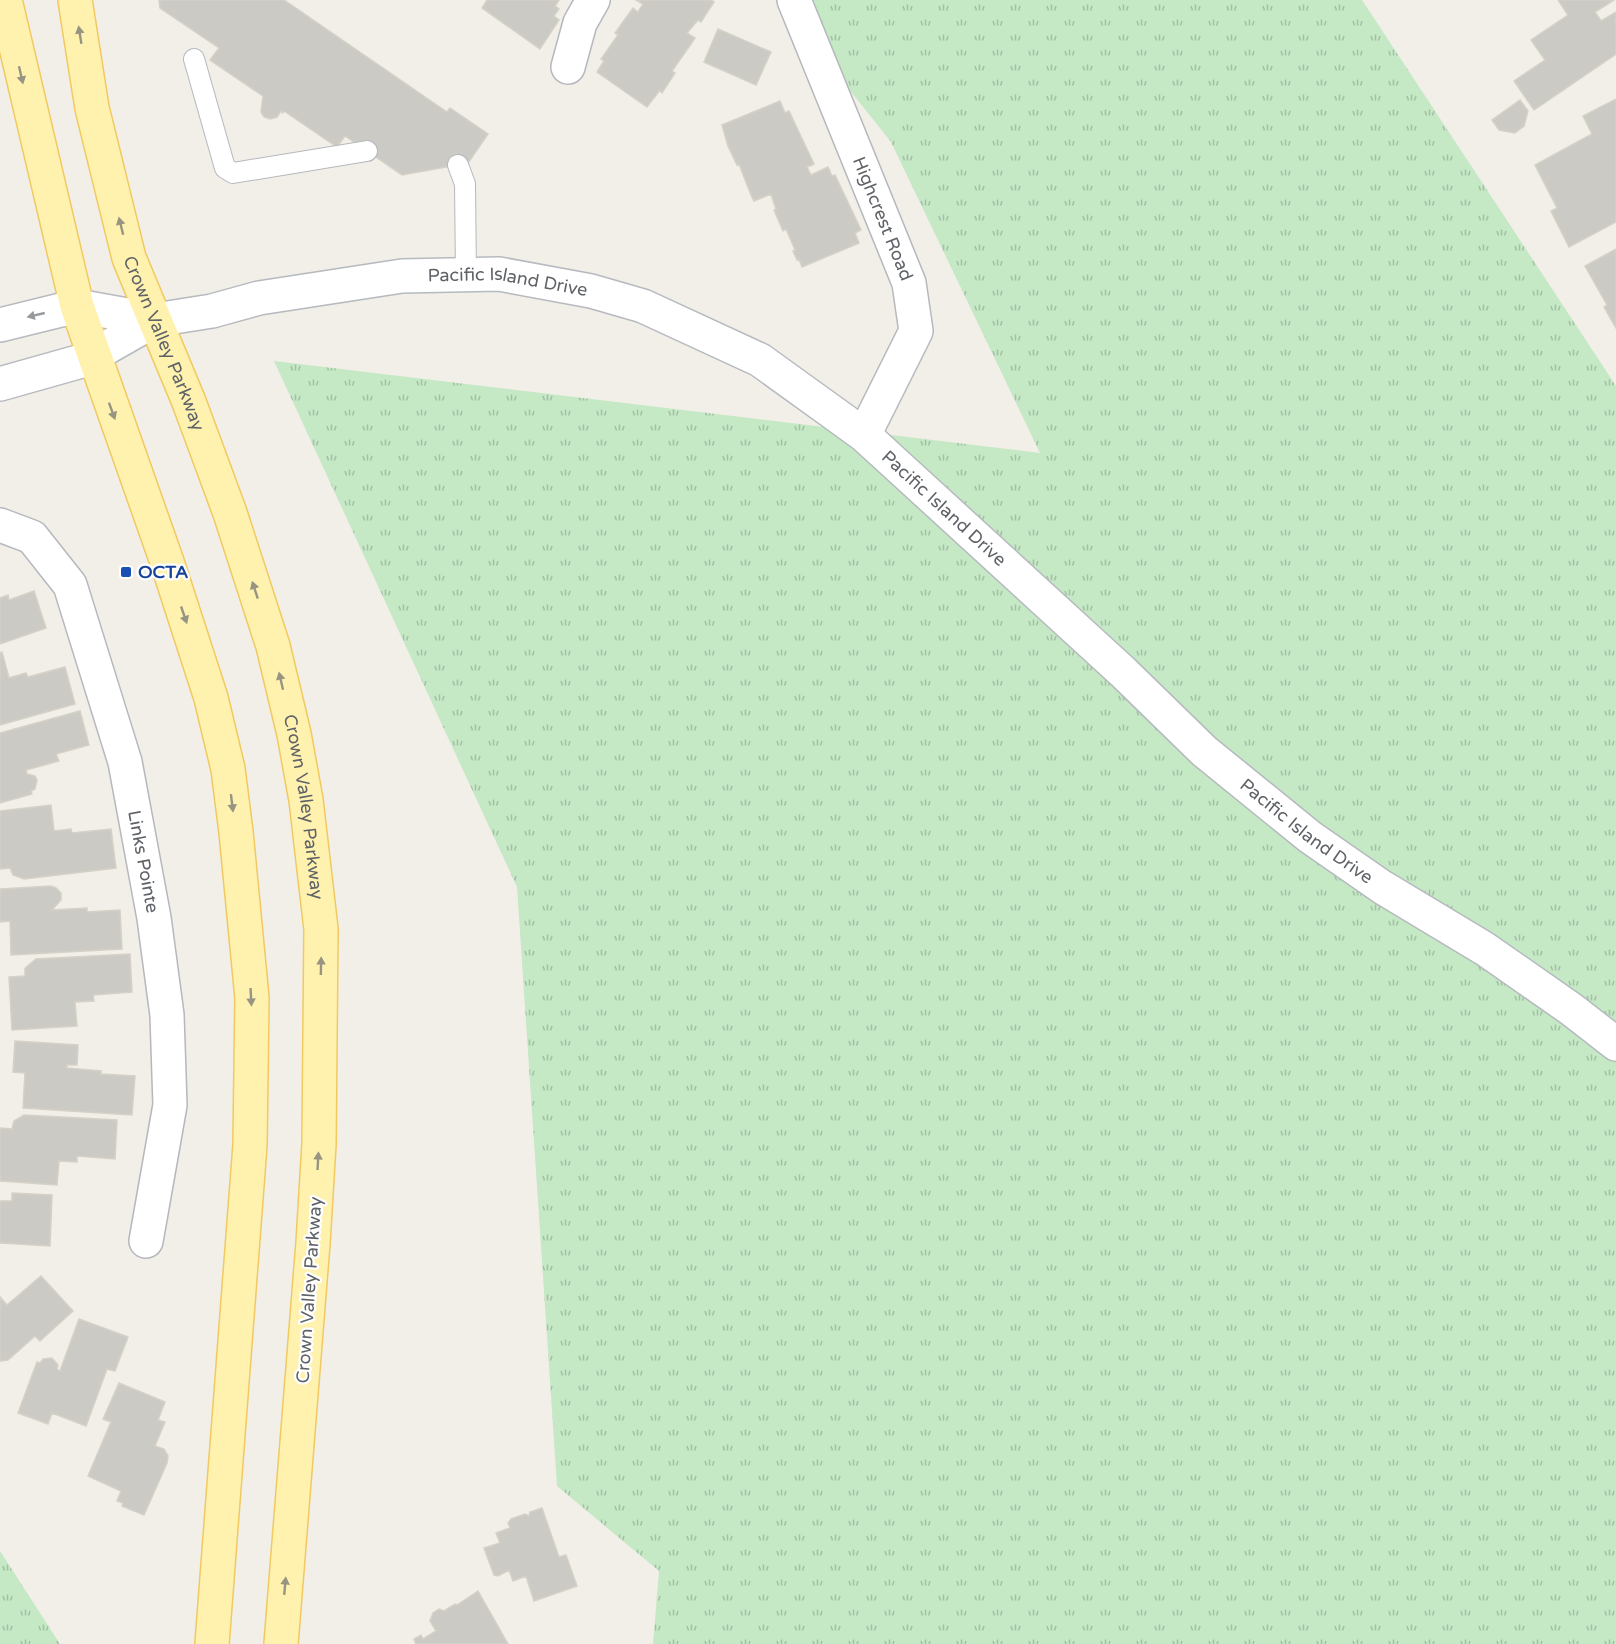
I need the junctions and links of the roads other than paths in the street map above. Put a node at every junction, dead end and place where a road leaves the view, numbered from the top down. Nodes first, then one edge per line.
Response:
1 (4, 0) edge
2 (75, 0) edge
3 (593, 0) edge
4 (794, 0) edge
5 (194, 59) dead end
6 (568, 67) dead end
7 (367, 151) dead end
8 (458, 165) dead end
9 (466, 275) junction
10 (76, 306) junction
11 (155, 320) junction
12 (0, 324) edge
13 (93, 356) junction
14 (0, 384) edge
15 (864, 435) junction
16 (0, 525) edge
17 (1616, 1044) edge
18 (146, 1240) dead end
19 (213, 1644) edge
20 (281, 1644) edge

1 -> 10 main road
11 -> 2 main road, Crown Valley Parkway
3 - 6 main road
4 - 15 main road, Highcrest Road
5 - 7 lane
8 - 9 lane
9 - 11 main road, Pacific Island Drive
9 - 15 main road, Pacific Island Drive
10 - 11 main road
10 -> 12 main road
10 - 13 main road
11 - 13 main road
20 -> 11 main road, Crown Valley Parkway
13 - 14 main road
13 -> 19 main road
15 - 17 main road, Pacific Island Drive
16 - 18 main road, Links Pointe

